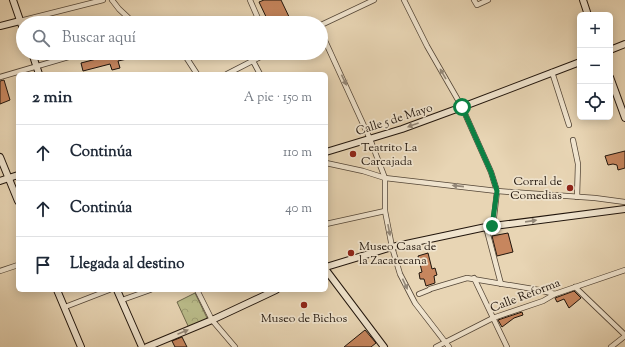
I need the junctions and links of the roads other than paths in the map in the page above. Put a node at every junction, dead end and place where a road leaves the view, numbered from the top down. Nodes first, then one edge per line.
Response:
1 (13, 0) edge
2 (103, 0) edge
3 (112, 0) edge
4 (250, 0) edge
5 (374, 0) edge
6 (404, 0) edge
7 (474, 0) edge
8 (488, 0) edge
9 (583, 0) edge
10 (587, 12) edge
11 (18, 16) edge
12 (40, 16) edge
13 (126, 16) edge
14 (257, 16) edge
15 (16, 22) edge
16 (328, 22) edge
17 (0, 26) edge
18 (625, 44) edge
19 (328, 47) edge
20 (613, 49) edge
21 (34, 60) edge
22 (57, 60) edge
23 (188, 60) edge
24 (253, 61) joint
25 (577, 63) edge
26 (36, 66) junction
27 (16, 72) edge
28 (16, 72) edge
29 (38, 72) edge
30 (196, 72) edge
31 (232, 72) edge
32 (259, 72) edge
33 (552, 72) junction
34 (0, 77) edge
35 (613, 84) edge
36 (462, 107) junction
37 (625, 118) edge
38 (569, 125) dead end
39 (370, 139) junction
40 (573, 140) dead end
41 (328, 151) edge
42 (0, 157) edge
43 (328, 163) edge
44 (16, 176) edge
45 (8, 178) junction
46 (385, 178) junction
47 (0, 181) edge
48 (497, 191) junction
49 (16, 196) edge
50 (577, 197) junction
51 (625, 202) edge
52 (625, 208) edge
53 (385, 211) junction
54 (328, 224) edge
55 (490, 227) junction
56 (392, 247) junction
57 (16, 265) edge
58 (328, 268) edge
59 (625, 270) edge
60 (0, 271) edge
61 (328, 272) edge
62 (474, 278) junction
63 (501, 284) junction
64 (575, 287) junction
65 (58, 292) edge
66 (104, 292) edge
67 (118, 292) edge
68 (144, 292) edge
69 (198, 292) edge
70 (272, 292) edge
71 (419, 294) dead end
72 (556, 294) junction
73 (122, 300) junction
74 (65, 307) junction
75 (493, 318) junction
76 (212, 320) junction
77 (625, 336) edge
78 (445, 341) junction
79 (81, 347) edge
80 (142, 347) edge
81 (147, 347) edge
82 (235, 347) edge
83 (384, 347) edge
84 (436, 347) edge
85 (449, 347) edge
86 (507, 347) edge
87 (610, 347) edge

1 - 11 street
2 - 12 street
3 - 13 street
4 - 14 street
5 - 16 street
36 -> 6 street
7 - 8 street
9 - 10 street
15 - 17 street
18 - 20 street
19 -> 39 street
21 - 26 street
22 - 26 street
23 - 30 street
24 - 31 street
24 - 32 street
25 - 33 street, Calle 5 de Mayo
26 - 28 street
26 - 29 street
27 - 34 street
33 - 36 street, Calle 5 de Mayo
33 - 38 street
35 - 37 street
36 -> 39 street, Calle 5 de Mayo
36 - 48 street
39 - 41 street, Calle 5 de Mayo
39 - 46 street
40 - 50 street
42 - 45 street
43 - 46 street
44 - 45 street
45 - 47 street
45 - 49 street
48 -> 46 street
46 - 53 street
48 - 50 street
48 - 55 street
50 - 51 street
55 -> 52 street
53 - 54 street
53 -> 56 street
55 - 56 street
55 - 63 street
56 - 58 street
56 -> 78 street
57 - 60 street
59 - 64 street, Calle Reforma
61 - 83 street
62 - 63 street
62 - 71 street
62 - 75 street
63 - 72 street
64 - 72 street, Calle Reforma
64 - 77 street
65 - 74 street
66 - 74 street
67 - 73 street
68 - 73 street
69 - 76 street
70 - 76 street
72 - 75 street, Calle Reforma
73 - 80 street
74 - 79 street
75 - 78 street, Calle Reforma
75 - 86 street
81 -> 76 street
76 - 82 street
77 - 87 street
78 - 84 street, Calle Reforma
78 - 85 street

